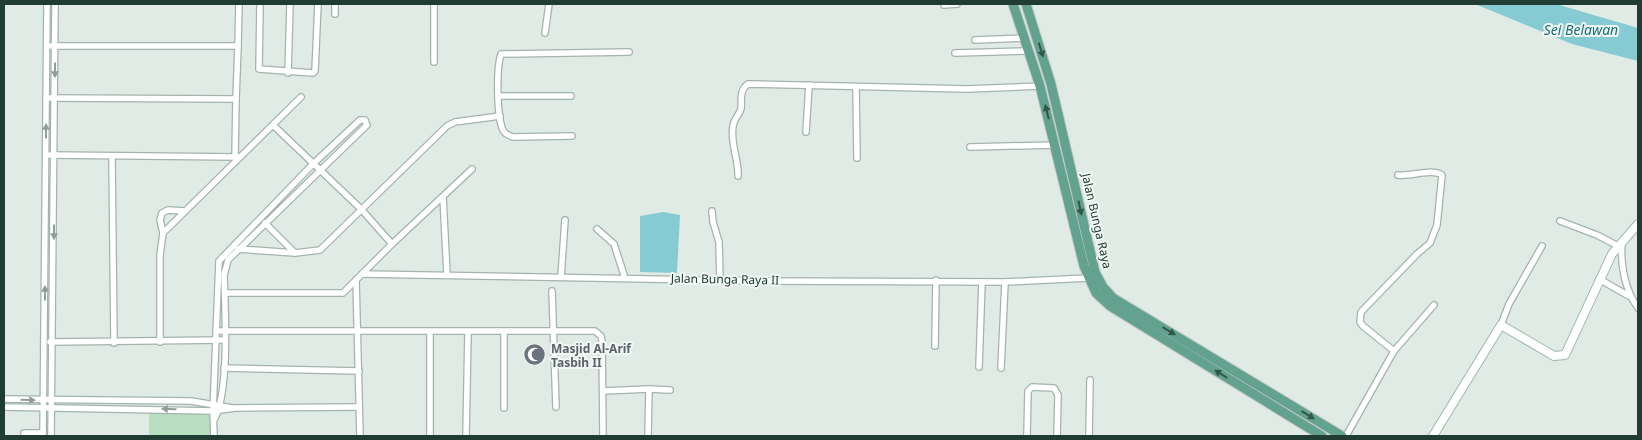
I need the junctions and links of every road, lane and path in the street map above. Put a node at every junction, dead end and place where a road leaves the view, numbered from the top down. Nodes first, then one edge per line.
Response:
1 (48, 4) edge
2 (55, 4) edge
3 (238, 4) edge
4 (260, 4) edge
5 (290, 4) edge
6 (318, 4) edge
7 (336, 4) edge
8 (434, 4) edge
9 (549, 4) edge
10 (957, 4) edge
11 (1013, 4) edge
12 (1026, 4) edge
13 (944, 5) dead end
14 (334, 14) dead end
15 (545, 33) dead end
16 (1024, 38) junction
17 (975, 40) dead end
18 (47, 46) junction
19 (55, 46) junction
20 (238, 46) junction
21 (1029, 51) junction
22 (629, 52) dead end
23 (955, 53) dead end
24 (434, 62) dead end
25 (288, 73) junction
26 (809, 86) junction
27 (1040, 86) junction
28 (856, 87) junction
29 (499, 96) junction
30 (571, 96) dead end
31 (46, 98) junction
32 (54, 98) junction
33 (301, 98) dead end
34 (236, 100) junction
35 (500, 116) junction
36 (273, 125) junction
37 (806, 132) dead end
38 (572, 136) dead end
39 (1055, 144) junction
40 (970, 147) dead end
41 (1068, 153) junction
42 (46, 154) junction
43 (54, 154) junction
44 (1057, 155) junction
45 (112, 156) junction
46 (238, 157) junction
47 (857, 158) dead end
48 (313, 164) junction
49 (472, 169) dead end
50 (320, 170) junction
51 (1398, 175) dead end
52 (738, 176) dead end
53 (443, 197) junction
54 (360, 209) junction
55 (712, 211) dead end
56 (185, 212) junction
57 (565, 220) dead end
58 (1560, 221) dead end
59 (265, 223) junction
60 (1638, 225) edge
61 (596, 229) dead end
62 (163, 233) junction
63 (392, 244) junction
64 (1620, 244) junction
65 (1542, 246) dead end
66 (238, 249) junction
67 (295, 253) junction
68 (362, 274) junction
69 (446, 274) junction
70 (561, 277) junction
71 (625, 278) junction
72 (1088, 278) junction
73 (1599, 279) junction
74 (356, 280) junction
75 (720, 280) junction
76 (936, 280) junction
77 (982, 282) junction
78 (1005, 282) junction
79 (552, 290) dead end
80 (225, 293) junction
81 (1629, 296) junction
82 (1434, 305) dead end
83 (1638, 308) edge
84 (1501, 325) junction
85 (216, 331) junction
86 (226, 331) junction
87 (359, 332) junction
88 (430, 332) junction
89 (468, 332) junction
90 (504, 332) junction
91 (553, 333) junction
92 (225, 340) junction
93 (216, 341) junction
94 (45, 342) junction
95 (53, 342) junction
96 (114, 342) junction
97 (160, 342) junction
98 (935, 346) dead end
99 (1394, 351) junction
100 (979, 367) dead end
101 (224, 368) junction
102 (1001, 368) dead end
103 (359, 371) junction
104 (1242, 376) junction
105 (1090, 380) dead end
106 (1236, 384) junction
107 (649, 389) junction
108 (670, 390) dead end
109 (603, 391) junction
110 (108, 399) junction
111 (4, 400) edge
112 (44, 400) junction
113 (52, 400) junction
114 (191, 401) junction
115 (217, 404) junction
116 (4, 407) edge
117 (359, 407) junction
118 (44, 408) junction
119 (52, 408) junction
120 (108, 408) junction
121 (235, 408) junction
122 (504, 408) dead end
123 (556, 408) dead end
124 (191, 410) junction
125 (216, 411) junction
126 (24, 433) dead end
127 (43, 434) edge
128 (51, 436) edge
129 (214, 436) edge
130 (360, 436) edge
131 (430, 436) edge
132 (466, 436) edge
133 (603, 436) edge
134 (648, 436) edge
135 (1027, 436) edge
136 (1057, 436) edge
137 (1089, 436) edge
138 (1322, 436) edge
139 (1342, 436) edge
140 (1346, 436) edge
141 (1433, 436) edge

1 - 18 street
2 - 19 street
3 - 20 street
4 - 25 street
5 - 25 street
6 - 25 street
7 - 14 street
8 - 24 street
9 - 15 street
10 - 13 street
11 - 16 main road, Jalan Bunga Raya
12 -> 41 main road, Jalan Bunga Raya
16 - 17 street
16 - 21 main road, Jalan Bunga Raya
18 - 19 street
18 - 31 street
19 - 20 street
19 -> 32 street
20 - 34 street
21 - 23 street
21 - 27 main road, Jalan Bunga Raya
22 - 29 street
26 - 28 street
26 - 37 street
26 - 52 street
27 - 28 street
39 -> 27 main road, Jalan Bunga Raya
28 - 47 street
29 - 30 street
29 - 35 street
31 - 32 street
42 -> 31 street
32 - 34 street
32 - 43 street
33 - 36 street
34 - 46 street
35 - 38 street
35 - 54 street
36 - 46 street
36 - 48 street
39 - 40 street
39 - 44 main road, Jalan Bunga Raya
41 - 44 main road
41 -> 104 main road, Jalan Bunga Raya
42 - 43 street
94 -> 42 street
43 - 45 street
43 -> 95 street
44 - 72 main road, Jalan Bunga Raya
45 - 46 street
45 - 96 street
46 - 56 street
48 - 50 street
48 - 50 street
48 - 85 street
49 - 53 street
50 - 54 street
50 - 59 street
51 - 99 street
53 - 63 street
53 - 69 street
54 - 63 street
54 - 67 street
55 - 75 street
56 - 62 street
56 - 62 street
57 - 70 street
58 - 64 street
59 - 66 street
59 - 67 street
60 - 64 main road
61 - 71 street
62 - 97 street
63 - 68 street
64 - 73 main road
64 - 81 street
65 - 84 street
66 - 67 street
66 - 80 street
68 - 69 street, Jalan Bunga Raya II
68 - 74 street
69 - 70 street, Jalan Bunga Raya II
70 - 71 street, Jalan Bunga Raya II
71 - 75 street, Jalan Bunga Raya II
72 - 78 street, Jalan Bunga Raya II
106 -> 72 main road, Jalan Bunga Raya
73 - 81 street
73 - 84 main road
74 - 80 street
74 - 87 street
75 - 76 street, Jalan Bunga Raya II
76 - 77 street, Jalan Bunga Raya II
76 - 98 street
77 - 78 street, Jalan Bunga Raya II
77 - 100 street
78 - 102 street
79 - 91 street
80 - 86 street
81 - 83 street
82 - 99 street
84 - 141 main road
85 - 86 street
85 - 93 street
86 - 87 street
86 - 92 street
87 - 88 street
87 - 103 street
88 - 89 street
88 - 131 street
89 - 90 street
89 - 132 street
90 - 91 street
90 - 122 street
91 - 109 street
91 - 123 street
92 - 93 street
92 - 101 street
93 - 97 street
93 - 115 street
94 - 95 street
94 - 112 street
95 - 96 street
95 - 113 street
96 - 97 street
99 - 140 street
101 - 103 street
101 - 115 street
103 - 117 street
104 - 106 main road
104 -> 139 main road, Jalan Bunga Raya
105 - 137 street
106 - 138 main road, Jalan Bunga Raya
107 - 108 street
107 - 109 street
107 - 134 street
109 - 133 street
110 - 113 street
110 - 114 street
110 - 120 street
111 -> 112 street
112 - 113 street
112 - 118 street
113 - 119 street
114 - 115 street
114 - 124 street
115 - 121 street
115 - 125 street
116 - 118 street
117 - 121 street
117 - 130 street
118 - 119 street
118 - 127 street
119 - 120 street
119 - 128 street
124 -> 120 street
121 - 125 street
124 - 125 street
125 - 129 street
126 - 127 street
135 - 136 street

